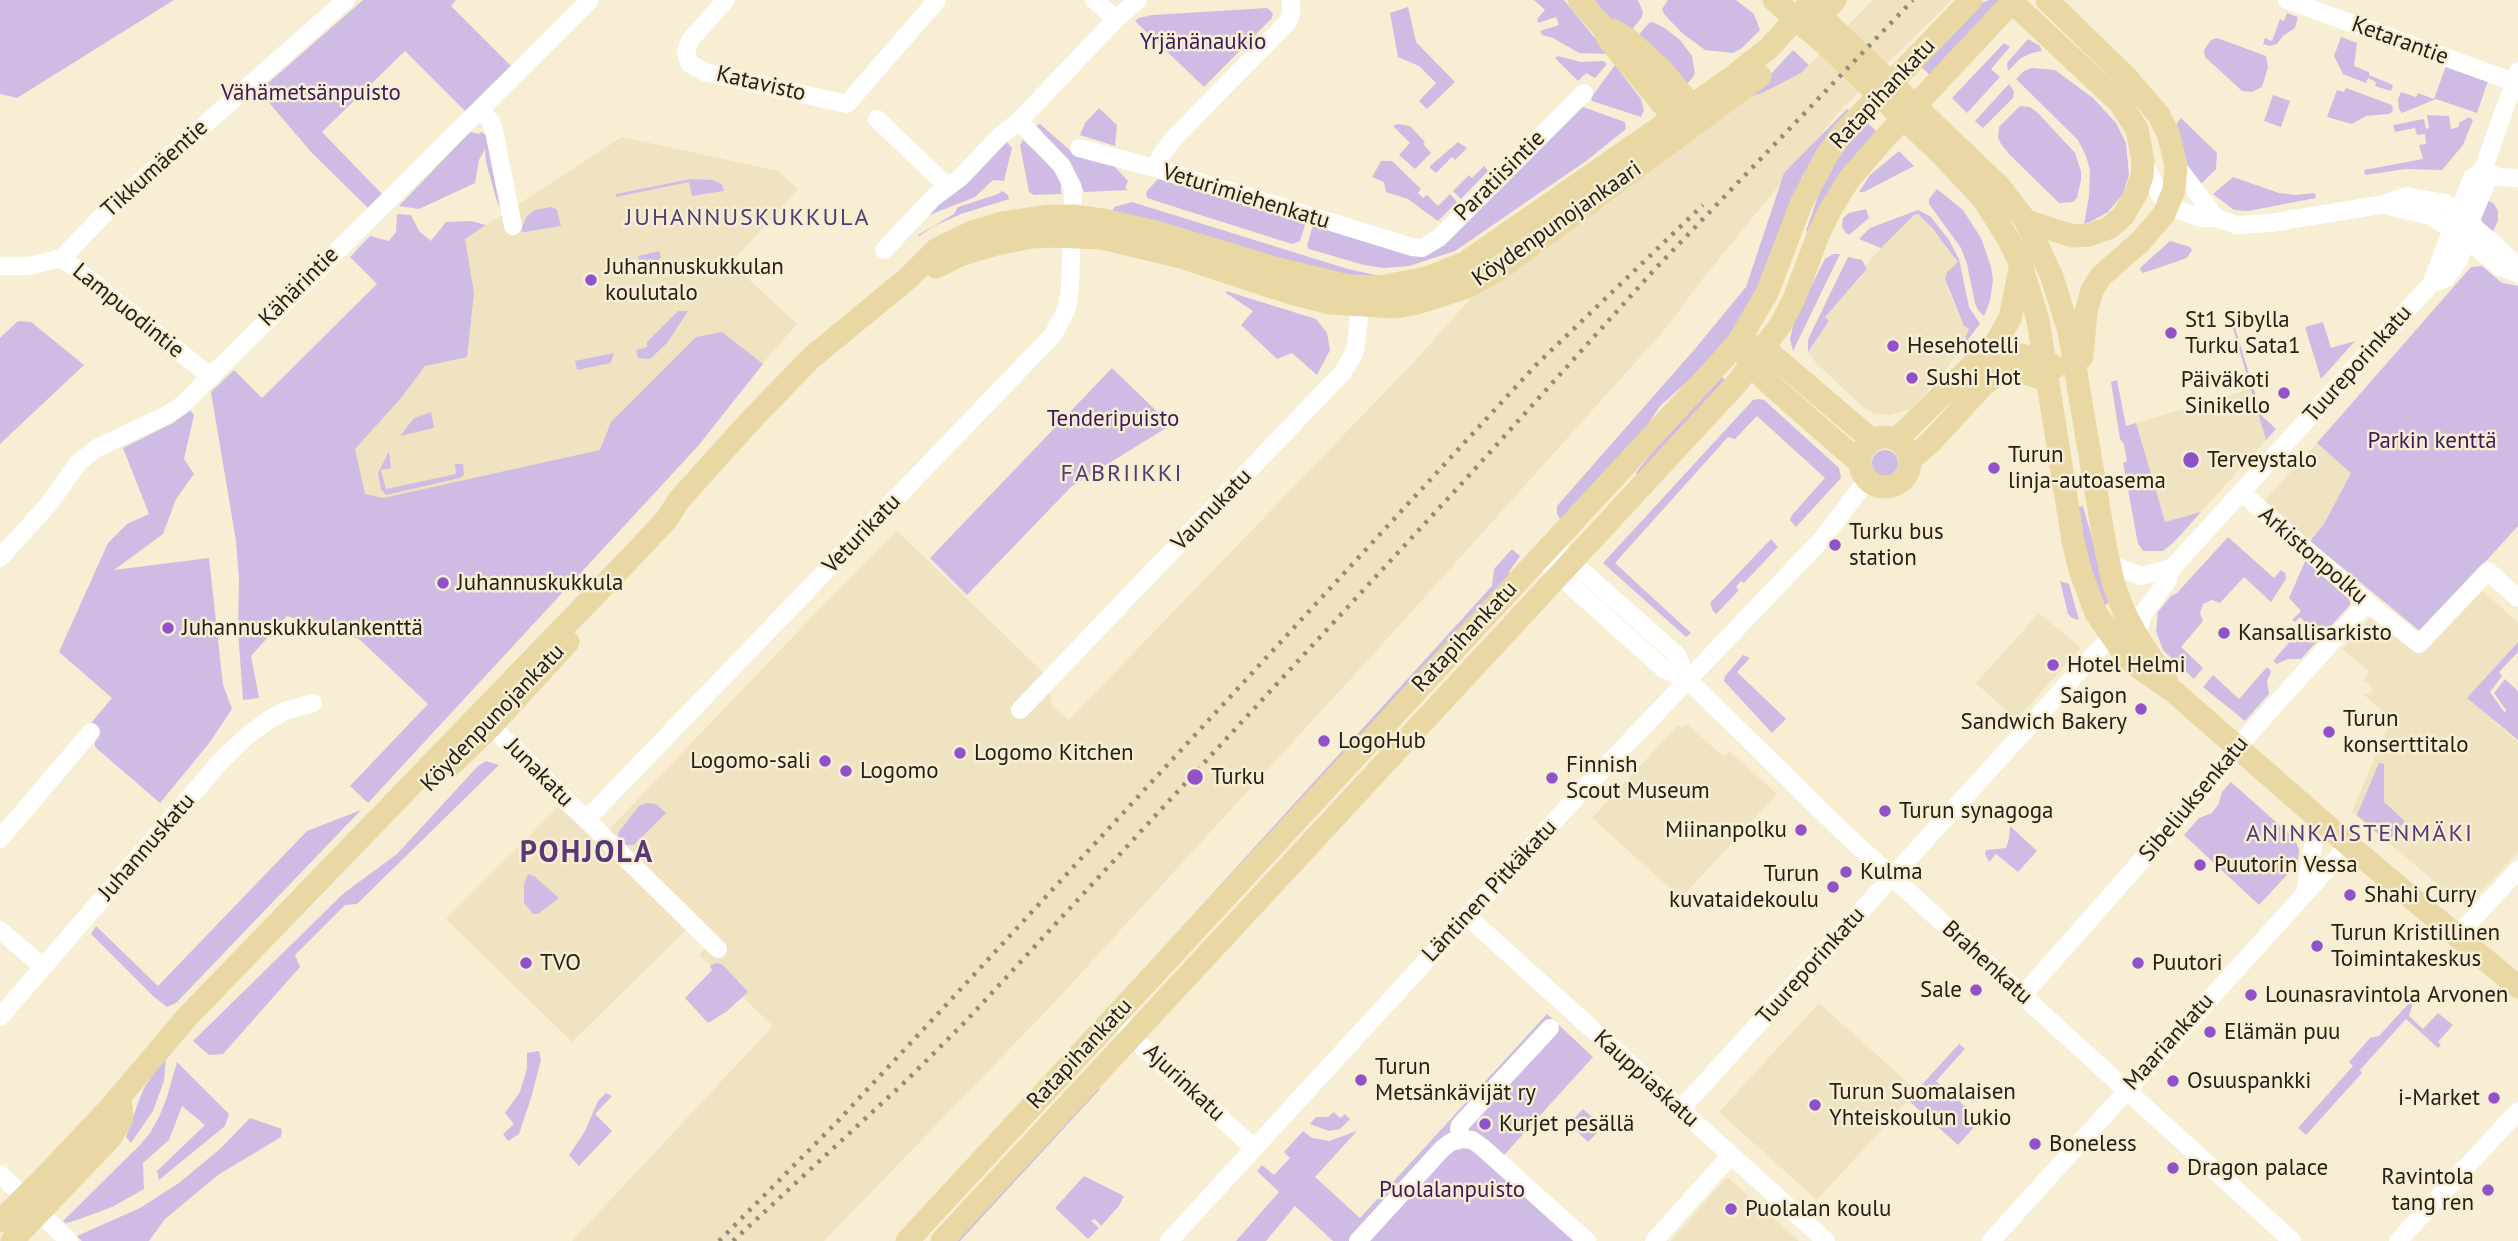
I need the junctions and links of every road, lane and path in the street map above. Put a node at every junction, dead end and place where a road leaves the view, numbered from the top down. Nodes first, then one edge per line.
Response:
1 (346, 0) edge
2 (590, 0) edge
3 (726, 0) edge
4 (937, 0) edge
5 (1094, 0) edge
6 (1138, 0) edge
7 (1291, 0) edge
8 (1579, 0) edge
9 (1774, 0) edge
10 (1804, 0) edge
11 (1813, 0) edge
12 (1835, 0) edge
13 (1971, 0) edge
14 (2047, 0) edge
15 (2287, 0) edge
16 (2012, 1) edge
17 (1116, 19) junction
18 (2516, 76) edge
19 (1584, 93) dead end
20 (480, 109) junction
21 (877, 119) dead end
22 (1689, 119) junction
23 (1019, 121) junction
24 (1079, 148) dead end
25 (2143, 161) junction
26 (2176, 165) junction
27 (1155, 168) junction
28 (2483, 170) junction
29 (1977, 177) junction
30 (2518, 178) edge
31 (948, 187) junction
32 (2168, 206) junction
33 (2216, 218) junction
34 (2026, 221) junction
35 (513, 226) dead end
36 (2462, 226) junction
37 (1073, 227) junction
38 (1412, 247) joint
39 (884, 250) dead end
40 (62, 258) junction
41 (2021, 265) junction
42 (0, 266) edge
43 (2518, 273) edge
44 (1362, 297) junction
45 (1738, 342) junction
46 (1758, 357) junction
47 (1978, 362) junction
48 (2046, 370) junction
49 (210, 376) junction
50 (2079, 384) junction
51 (1897, 439) junction
52 (1872, 440) junction
53 (1910, 460) junction
54 (1863, 472) junction
55 (2241, 492) junction
56 (1545, 551) junction
57 (0, 558) edge
58 (2109, 564) junction
59 (1564, 567) junction
60 (2172, 568) junction
61 (2518, 598) edge
62 (2367, 603) junction
63 (2111, 635) junction
64 (2137, 636) junction
65 (1688, 679) junction
66 (2173, 691) junction
67 (313, 703) dead end
68 (1020, 710) dead end
69 (485, 720) junction
70 (91, 732) dead end
71 (2239, 748) junction
72 (2318, 817) junction
73 (586, 820) junction
74 (0, 839) edge
75 (2349, 845) junction
76 (2518, 870) edge
77 (1893, 877) junction
78 (2305, 894) junction
79 (1467, 916) junction
80 (0, 930) edge
81 (2457, 936) junction
82 (718, 949) dead end
83 (43, 967) junction
84 (2518, 987) edge
85 (2023, 995) junction
86 (1116, 1016) junction
87 (0, 1017) edge
88 (1550, 1028) dead end
89 (1133, 1035) junction
90 (2126, 1090) junction
91 (1680, 1110) junction
92 (2518, 1111) edge
93 (1462, 1139) junction
94 (1254, 1148) junction
95 (1731, 1155) junction
96 (0, 1174) edge
97 (32, 1205) junction
98 (0, 1221) edge
99 (12, 1241) edge
100 (69, 1241) edge
101 (907, 1241) edge
102 (942, 1241) edge
103 (1169, 1241) edge
104 (1357, 1241) edge
105 (1587, 1241) edge
106 (1654, 1241) edge
107 (1826, 1241) edge
108 (1991, 1241) edge
109 (2292, 1241) edge
110 (2398, 1241) edge

1 - 40 street, Tikkumäentie
2 - 20 street, Kähärintie
3 - 4 street, Katavisto
5 - 17 street
6 - 17 street
7 - 27 street
8 - 22 main road
9 - 29 main road
10 - 29 main road
11 - 22 main road
12 - 22 main road
13 - 45 main road, Ratapihankatu
14 - 26 main road
15 - 18 street, Ketarantie
16 - 25 main road
16 - 46 main road, Ratapihankatu
17 - 23 street
18 - 28 street, Tuureporinkatu
19 - 38 street, Paratiisintie
20 - 35 street
20 - 49 street, Kähärintie
21 - 31 street
22 - 44 main road, Köydenpunojankaari
23 - 31 street
23 - 37 street
24 - 27 street, Veturimiehenkatu
25 - 32 street
25 - 34 main road
26 - 32 main road
26 - 33 street
27 - 38 street, Veturimiehenkatu
28 - 30 street
28 - 36 street, Tuureporinkatu
29 - 34 main road
29 - 41 main road
31 - 39 street
32 - 33 street
32 - 50 main road
33 - 36 street
34 - 50 main road
36 - 43 street
36 - 55 street, Tuureporinkatu
37 - 44 main road, Köydenpunojankaari
37 - 69 main road, Köydenpunojankatu
37 - 73 street, Veturikatu
40 - 42 street, Lampuodintie
40 - 49 street, Lampuodintie
41 - 47 main road
41 - 48 main road
44 - 68 street, Vaunukatu
45 - 46 main road
45 - 56 main road, Ratapihankatu
46 - 52 main road
46 - 54 main road
46 - 59 main road, Ratapihankatu
47 - 48 main road
47 - 51 main road
48 - 50 main road
48 - 53 main road
48 - 63 main road
49 - 57 street, Kähärintie
50 - 58 main road
51 - 52 main road
51 - 53 main road
52 - 54 main road
53 - 54 main road
54 - 65 street, Läntinen Pitkäkatu
55 - 60 street, Tuureporinkatu
55 - 62 street, Arkistonpolku
56 - 59 street, Brahenkatu
56 - 86 main road, Ratapihankatu
58 - 60 street
58 - 64 main road
59 - 65 street, Brahenkatu
59 - 89 main road, Ratapihankatu
60 - 64 street, Tuureporinkatu
61 - 62 street, Arkistonpolku
62 - 71 street, Sibeliuksenkatu
63 - 66 main road
63 - 77 street, Tuureporinkatu
64 - 66 main road
65 - 77 street, Brahenkatu
65 - 79 street, Läntinen Pitkäkatu
66 - 71 main road
67 - 83 street, Juhannuskatu
69 - 73 street, Junakatu
69 - 97 main road, Köydenpunojankatu
70 - 74 street
71 - 72 main road
71 - 85 street, Sibeliuksenkatu
72 - 75 main road
72 - 78 street
73 - 82 street, Junakatu
75 - 78 street, Maariankatu
75 - 81 main road
76 - 81 street
77 - 85 street, Brahenkatu
77 - 91 street, Tuureporinkatu
78 - 90 street, Maariankatu
79 - 91 street, Kauppiaskatu
79 - 94 street, Läntinen Pitkäkatu
80 - 83 street
81 - 84 main road
83 - 87 street, Juhannuskatu
85 - 90 street, Brahenkatu
86 - 89 street, Ajurinkatu
86 - 101 main road, Ratapihankatu
88 - 93 street
89 - 94 street, Ajurinkatu
89 - 102 main road, Ratapihankatu
90 - 108 street, Maariankatu
90 - 109 street, Brahenkatu
91 - 95 street, Kauppiaskatu
92 - 110 street
93 - 104 street
93 - 105 street
94 - 103 street, Läntinen Pitkäkatu
95 - 106 street
95 - 107 street, Kauppiaskatu
96 - 97 street
97 - 98 main road, Köydenpunojankatu
97 - 99 main road, Köydenpunojankatu
97 - 100 street

